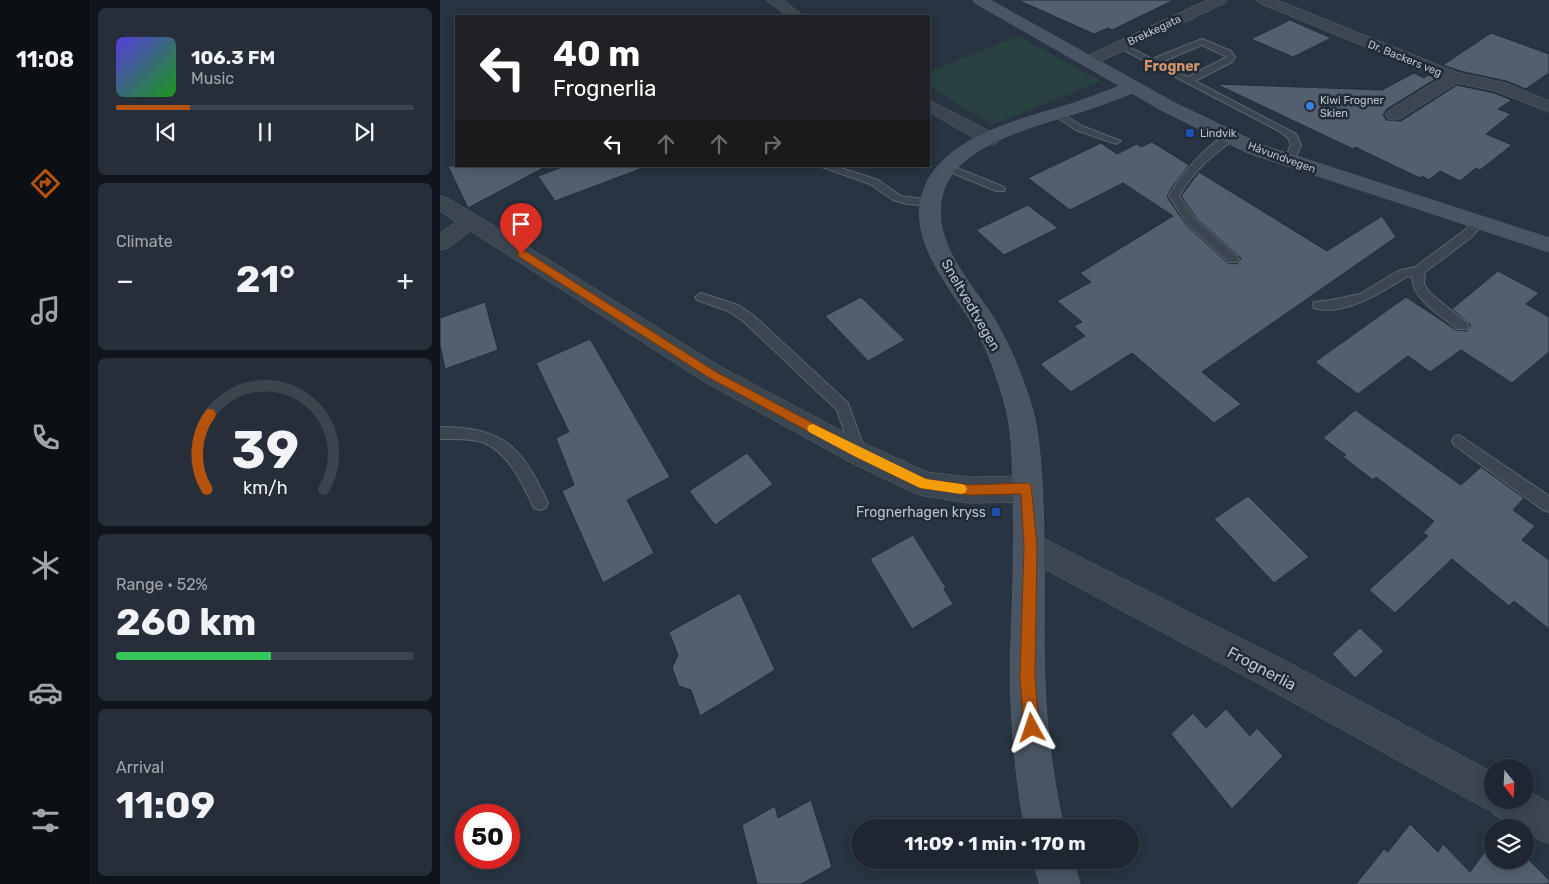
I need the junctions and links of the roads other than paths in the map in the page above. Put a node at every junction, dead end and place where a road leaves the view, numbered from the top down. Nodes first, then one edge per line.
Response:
1 (774, 0) edge
2 (980, 0) edge
3 (1220, 0) edge
4 (1264, 0) edge
5 (796, 15) edge
6 (1120, 46) junction
7 (1089, 61) junction
8 (1153, 62) junction
9 (1454, 77) junction
10 (1188, 80) junction
11 (1132, 87) junction
12 (930, 106) edge
13 (1549, 107) edge
14 (1058, 114) junction
15 (1394, 115) dead end
16 (1230, 137) junction
17 (990, 138) junction
18 (1116, 141) dead end
19 (1289, 161) junction
20 (827, 167) edge
21 (947, 167) junction
22 (1000, 189) dead end
23 (440, 202) edge
24 (930, 203) junction
25 (471, 221) junction
26 (1478, 223) junction
27 (440, 243) edge
28 (1549, 245) edge
29 (1233, 259) dead end
30 (1419, 270) junction
31 (701, 297) dead end
32 (1319, 305) dead end
33 (1462, 326) dead end
34 (440, 433) edge
35 (1459, 441) dead end
36 (858, 453) junction
37 (1027, 489) junction
38 (540, 503) dead end
39 (1549, 505) edge
40 (1030, 546) junction
41 (1484, 788) edge
42 (1522, 809) edge
43 (1043, 819) edge
44 (1549, 825) edge
45 (1056, 869) edge
46 (1060, 884) edge

1 - 5 street
2 - 7 main road, Håvundvegen
3 - 6 street, Brekkegata
4 - 9 street, Dr. Backers veg
6 - 7 street, Brekkegata
6 - 8 lane
7 - 11 main road, Håvundvegen
8 - 10 lane
8 - 10 lane
9 - 13 street, Dr. Backers veg
9 - 15 street
10 - 19 lane
11 - 14 main road, Sneltvedtvegen
11 - 16 main road, Håvundvegen
12 - 17 street
14 - 17 main road, Sneltvedtvegen
14 - 18 lane
16 - 19 main road, Håvundvegen
16 - 29 lane
17 - 21 main road, Sneltvedtvegen
19 - 26 main road, Håvundvegen
20 - 24 lane
21 - 22 lane
21 - 24 main road, Sneltvedtvegen
23 - 25 street
24 - 37 main road, Sneltvedtvegen
25 - 27 street
25 - 36 street
26 - 28 main road, Håvundvegen
26 - 30 lane
30 - 32 lane
30 - 33 lane
31 - 36 lane
34 - 38 lane
35 - 39 lane
36 - 37 street
37 - 40 main road, Sneltvedtvegen
40 - 41 street, Frognerlia
40 - 43 main road, Sneltvedtvegen
42 - 44 street
45 - 46 main road

